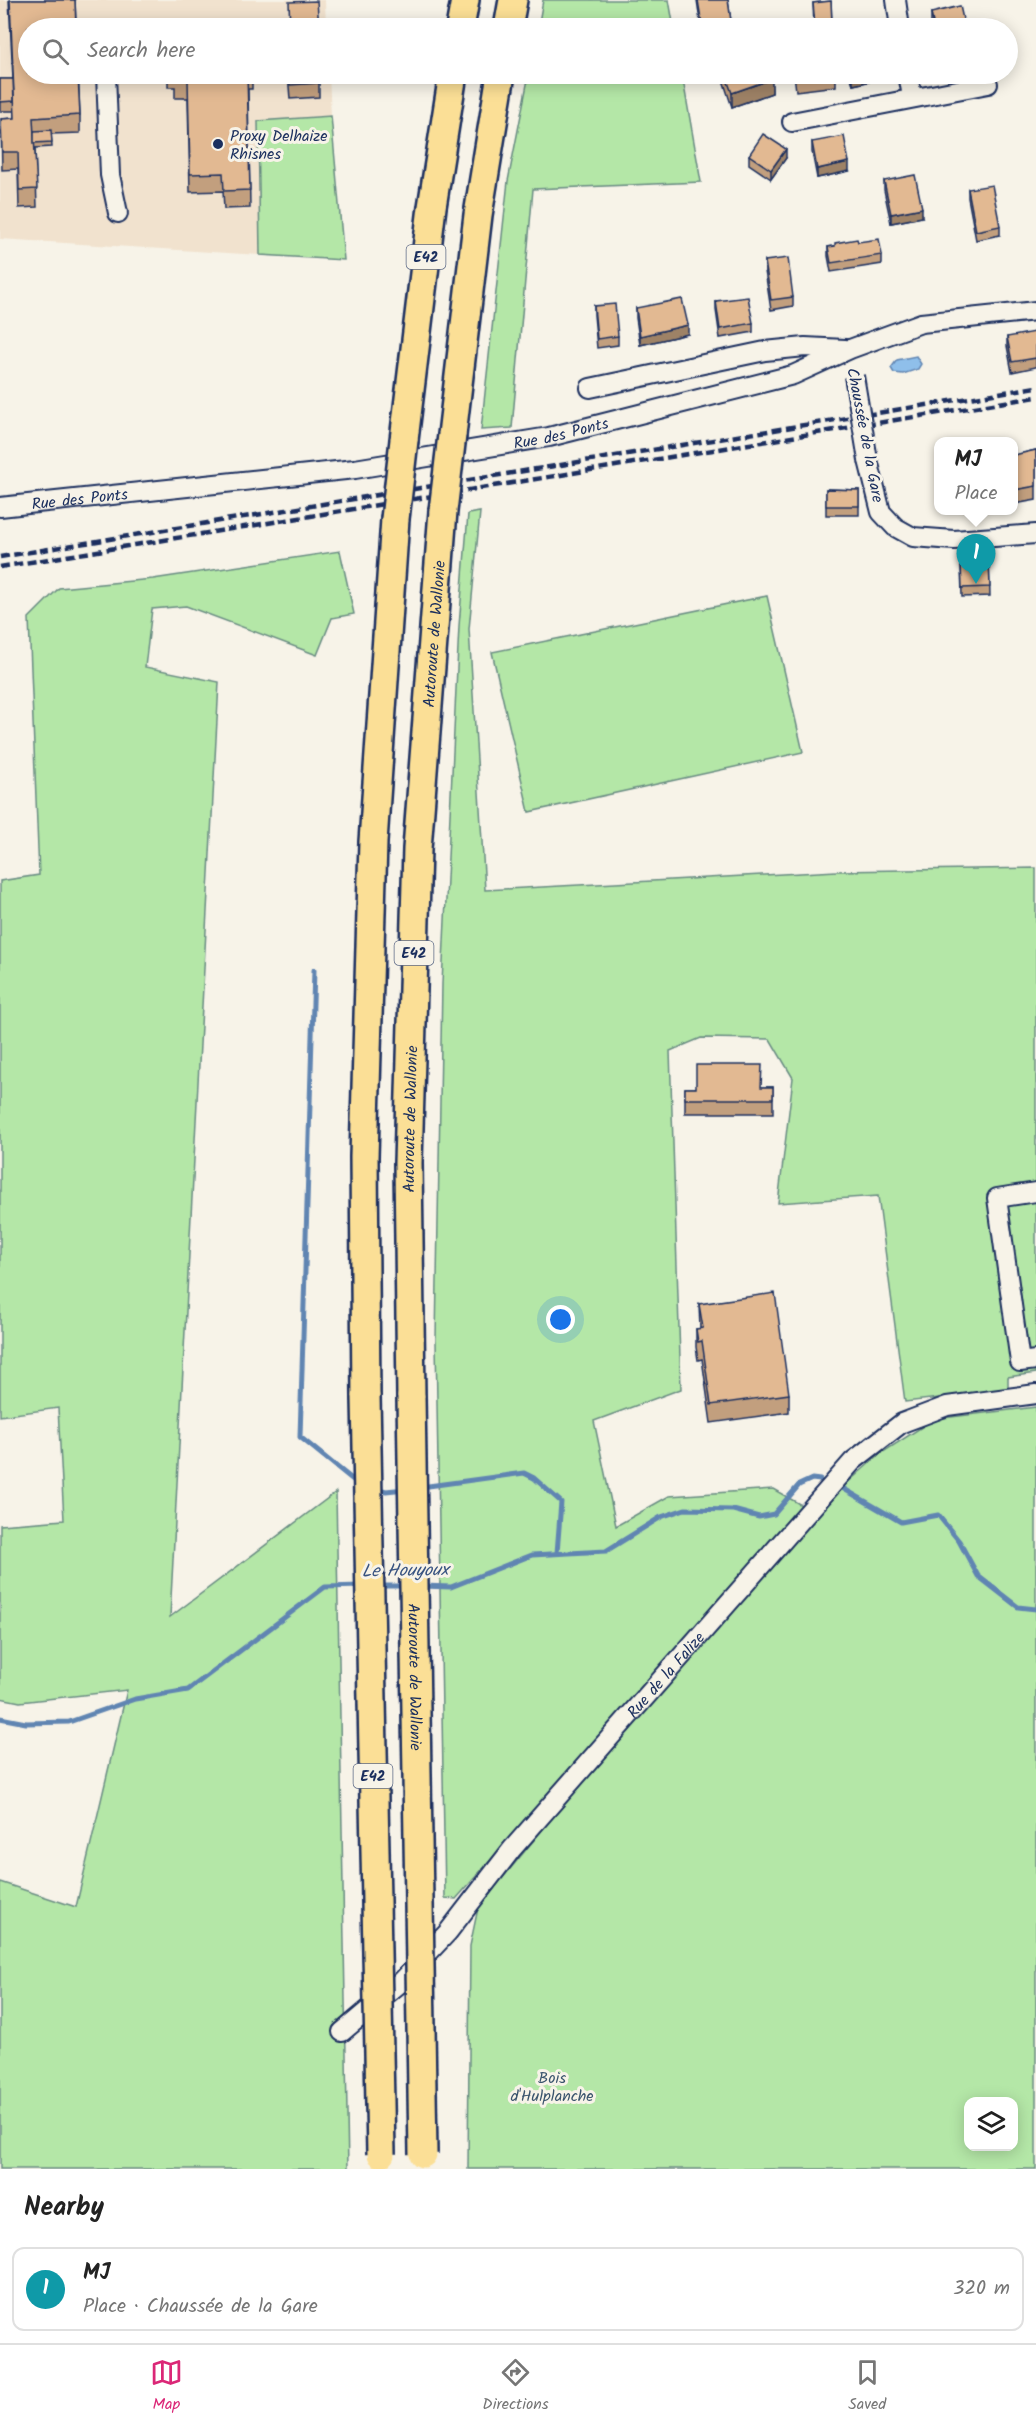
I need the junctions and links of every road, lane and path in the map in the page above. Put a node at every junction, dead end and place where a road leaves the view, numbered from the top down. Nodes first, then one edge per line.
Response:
1 (465, 0) edge
2 (513, 0) edge
3 (896, 0) edge
4 (462, 18) edge
5 (510, 18) edge
6 (899, 18) edge
7 (106, 84) edge
8 (451, 84) edge
9 (499, 84) edge
10 (910, 84) edge
11 (988, 84) dead end
12 (912, 97) junction
13 (792, 122) dead end
14 (118, 213) dead end
15 (1036, 311) edge
16 (850, 349) junction
17 (590, 388) dead end
18 (0, 507) edge
19 (1036, 534) edge
20 (1036, 1192) edge
21 (1036, 1360) edge
22 (1036, 1394) edge
23 (342, 2032) dead end
24 (423, 2161) edge
25 (381, 2162) edge

1 - 4 highway
2 - 5 highway
3 - 6 street
7 - 14 street
8 - 25 highway, E42, bridge
9 - 24 highway, Autoroute de Wallonie / E42, bridge
10 - 12 street
11 - 12 street
12 - 13 street
15 - 16 street, Chaussée de la Gare
16 - 17 street
16 - 18 street, Rue des Ponts
16 - 19 street, Chaussée de la Gare, bridge
20 - 21 street
22 - 23 street, Rue de la Falize

